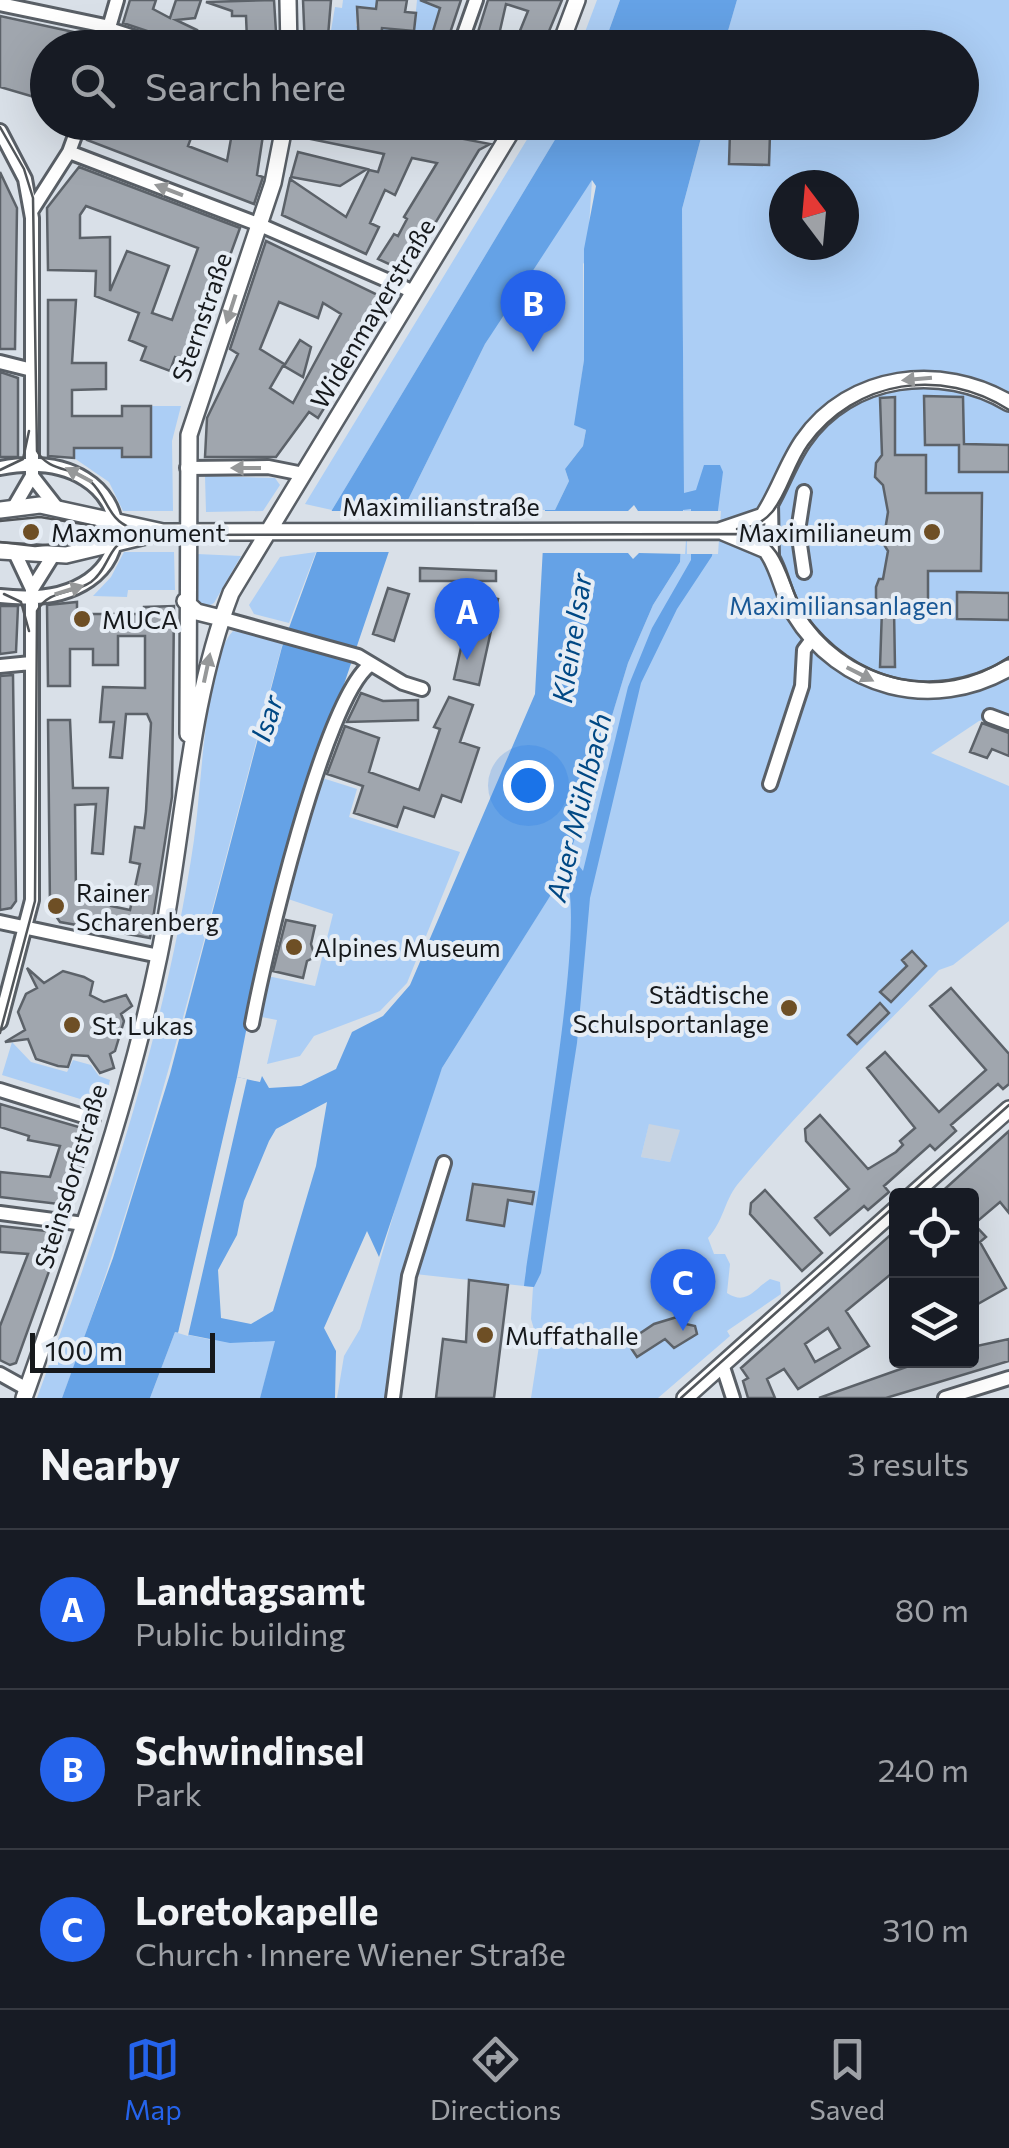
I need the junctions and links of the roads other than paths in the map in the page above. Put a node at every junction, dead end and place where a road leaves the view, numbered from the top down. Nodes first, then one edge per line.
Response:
1 (117, 0) edge
2 (288, 0) edge
3 (476, 0) edge
4 (577, 0) edge
5 (0, 4) edge
6 (109, 28) junction
7 (115, 30) edge
8 (289, 30) edge
9 (465, 30) edge
10 (566, 30) edge
11 (2, 136) edge
12 (73, 140) edge
13 (281, 140) edge
14 (507, 140) edge
15 (69, 152) junction
16 (32, 210) junction
17 (260, 224) junction
18 (414, 292) junction
19 (0, 362) edge
20 (32, 370) junction
21 (1009, 403) edge
22 (0, 468) edge
23 (188, 468) junction
24 (32, 470) junction
25 (303, 474) junction
26 (804, 492) dead end
27 (771, 504) junction
28 (7, 508) edge
29 (57, 508) junction
30 (112, 520) junction
31 (798, 530) junction
32 (270, 531) junction
33 (725, 531) junction
34 (770, 531) junction
35 (163, 532) junction
36 (187, 532) junction
37 (114, 544) junction
38 (8, 553) edge
39 (52, 556) junction
40 (772, 558) junction
41 (804, 572) dead end
42 (32, 594) junction
43 (0, 596) edge
44 (185, 601) junction
45 (221, 618) junction
46 (813, 638) junction
47 (31, 663) junction
48 (370, 665) junction
49 (0, 666) edge
50 (1009, 668) edge
51 (422, 689) dead end
52 (990, 716) dead end
53 (1009, 723) edge
54 (770, 784) dead end
55 (188, 788) junction
56 (0, 922) edge
57 (28, 926) junction
58 (159, 956) junction
59 (0, 1022) edge
60 (252, 1024) dead end
61 (0, 1090) edge
62 (1009, 1109) edge
63 (93, 1118) dead end
64 (444, 1163) dead end
65 (920, 1188) edge
66 (0, 1213) edge
67 (889, 1214) edge
68 (84, 1224) junction
69 (722, 1364) junction
70 (0, 1374) edge
71 (1009, 1378) edge
72 (25, 1393) edge
73 (393, 1398) edge
74 (685, 1398) edge
75 (733, 1398) edge
76 (945, 1398) edge

1 - 6 street
2 - 8 main road
3 - 9 street
4 - 10 main road
5 - 6 street
6 - 7 street
11 - 16 street
12 - 15 street
13 - 17 main road, Sternstraße
14 - 18 main road, Widenmayerstraße
15 - 16 street
17 -> 15 street
16 - 20 street
17 - 18 street
17 -> 23 main road, Sternstraße
18 - 25 main road, Widenmayerstraße
19 - 20 street
20 - 24 street
21 -> 27 main road
22 - 24 street
25 -> 23 street
23 - 36 main road, Sternstraße
24 - 28 street
24 - 29 street
30 -> 24 street
25 - 32 main road, Widenmayerstraße
26 - 31 street
27 - 33 main road
27 - 34 street
28 - 29 main road, Maximilianstraße
29 - 30 main road, Maximilianstraße
30 - 35 main road, Maximilianstraße
30 - 37 street
31 - 34 street
31 - 41 street
32 - 33 main road, Maximilianstraße
32 - 36 main road, Maximilianstraße
32 - 45 main road, Widenmayerstraße
33 - 40 main road
34 - 40 street
35 - 36 main road, Maximilianstraße
35 - 37 main road, Maximilianstraße
36 - 44 main road, Steinsdorfstraße
37 - 39 main road, Maximilianstraße
42 -> 37 street
38 - 39 main road, Maximilianstraße
38 - 42 street
39 - 42 street
40 - 46 main road
42 - 43 street
42 - 47 street
44 - 45 main road
44 - 55 main road, Steinsdorfstraße
45 - 48 street
55 -> 45 main road, Steinsdorfstraße
46 -> 50 main road
46 - 54 street
47 - 49 street
47 - 57 street
48 - 51 street
48 - 60 street
52 - 53 street
55 - 58 main road, Steinsdorfstraße
56 - 57 street
57 - 58 street
57 - 59 street
58 - 68 main road, Steinsdorfstraße
61 - 63 street
62 - 65 main road
64 - 73 street
66 - 68 street
67 - 69 main road
68 - 72 main road, Steinsdorfstraße
69 - 74 main road
69 - 75 street
70 - 72 street
71 - 76 street

